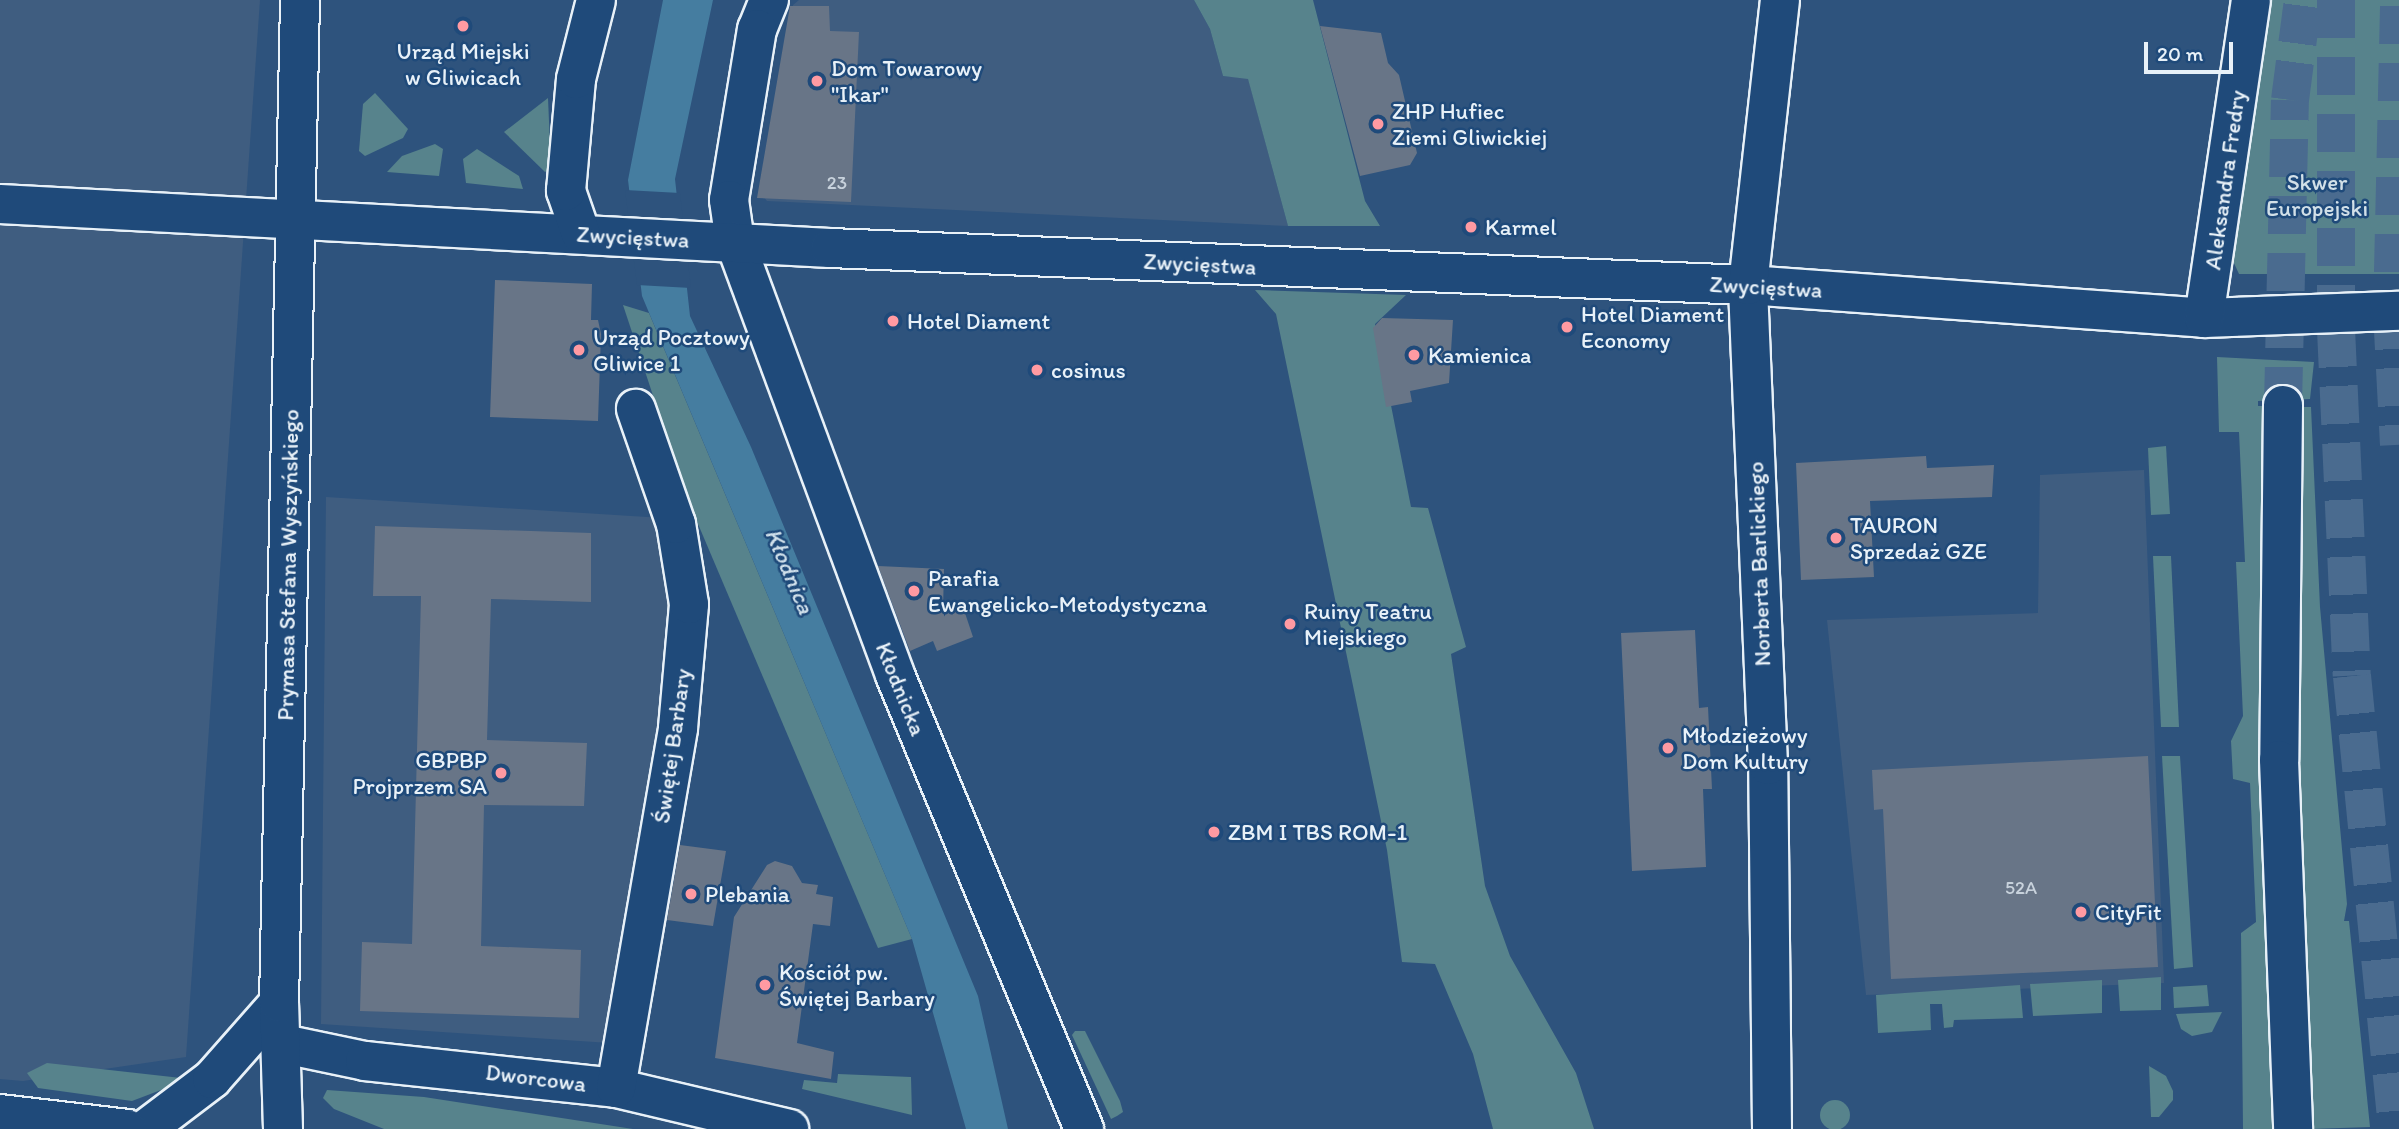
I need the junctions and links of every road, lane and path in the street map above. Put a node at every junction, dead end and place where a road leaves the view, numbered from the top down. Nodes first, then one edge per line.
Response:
1 (300, 0) edge
2 (596, 0) edge
3 (769, 0) edge
4 (1780, 0) edge
5 (2251, 0) edge
6 (0, 204) edge
7 (295, 219) junction
8 (595, 235) junction
9 (723, 241) junction
10 (1748, 285) junction
11 (2399, 311) edge
12 (2204, 318) junction
13 (2283, 405) tunnel mouth
14 (636, 409) dead end
15 (279, 1003) junction
16 (279, 1043) junction
17 (616, 1088) junction
18 (0, 1114) edge
19 (127, 1129) edge
20 (146, 1129) edge
21 (283, 1129) edge
22 (789, 1129) edge
23 (1084, 1129) edge
24 (1772, 1129) edge
25 (2293, 1129) edge

1 - 7 street, Prymasa Stefana Wyszyńskiego
2 - 8 street
3 - 9 street, Kłodnicka
4 - 10 street, Norberta Barlickiego
5 - 12 street, Aleksandra Fredry
6 - 7 street, Zwycięstwa
7 - 8 street, Zwycięstwa
7 - 15 street, Prymasa Stefana Wyszyńskiego
8 - 9 street, Zwycięstwa
9 - 10 street, Zwycięstwa
9 - 23 street, Kłodnicka
10 - 12 street, Zwycięstwa
10 - 24 street, Norberta Barlickiego
11 - 12 street, Zwycięstwa
13 - 25 street
14 - 17 street, Świętej Barbary
15 - 16 street, Prymasa Stefana Wyszyńskiego
15 - 20 street
16 - 17 street, Dworcowa
16 - 21 street, Prymasa Stefana Wyszyńskiego
17 - 22 street, Dworcowa
18 - 19 street

